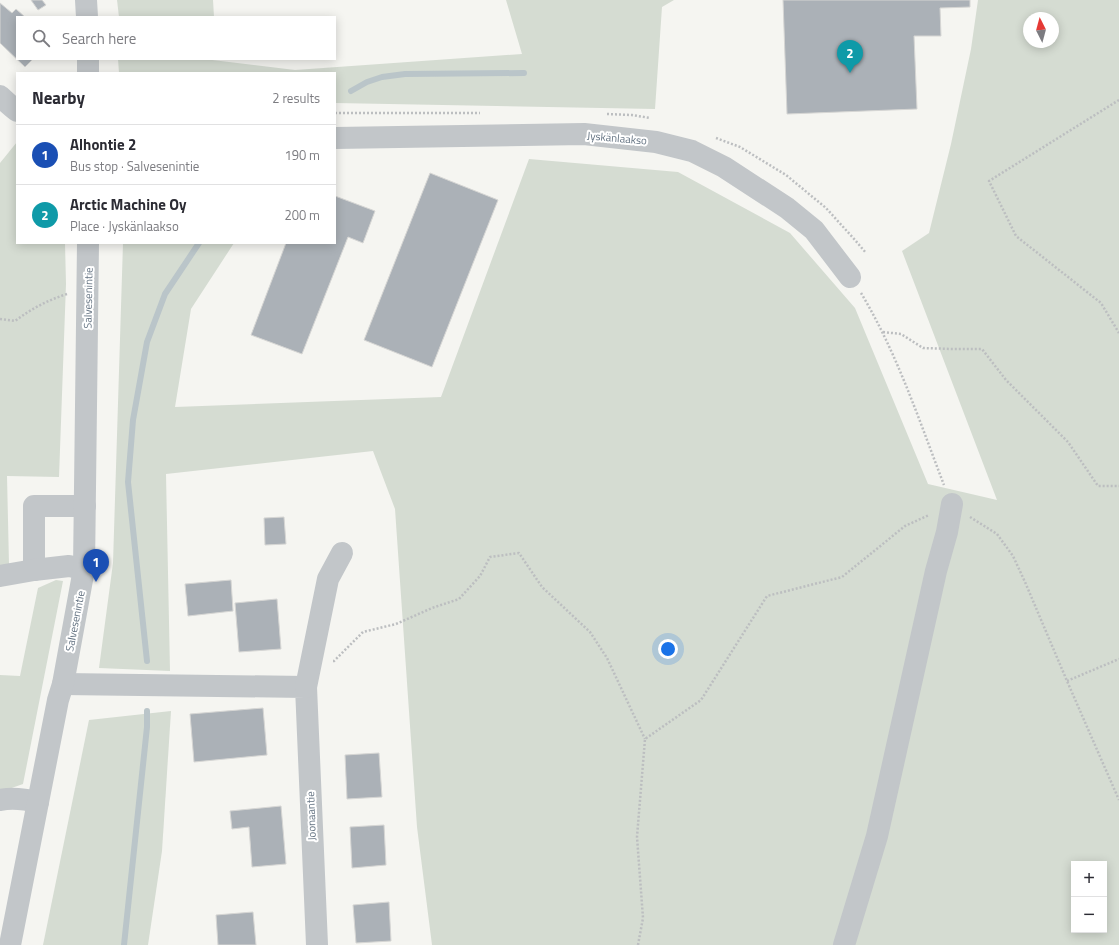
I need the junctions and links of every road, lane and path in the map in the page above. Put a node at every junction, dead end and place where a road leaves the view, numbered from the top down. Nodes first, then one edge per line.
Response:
1 (86, 0) edge
2 (87, 16) edge
3 (88, 60) edge
4 (88, 72) edge
5 (0, 96) edge
6 (1119, 100) edge
7 (16, 110) edge
8 (336, 138) edge
9 (88, 244) edge
10 (850, 277) joint
11 (74, 292) dead end
12 (0, 319) edge
13 (882, 332) junction
14 (1119, 333) edge
15 (1119, 486) edge
16 (952, 504) junction
17 (85, 506) junction
18 (342, 553) dead end
19 (84, 569) junction
20 (34, 570) junction
21 (0, 576) edge
22 (1119, 659) edge
23 (311, 661) junction
24 (1067, 681) junction
25 (62, 684) junction
26 (306, 687) junction
27 (645, 739) junction
28 (0, 800) edge
29 (1119, 800) edge
30 (38, 802) junction
31 (10, 945) edge
32 (317, 945) edge
33 (638, 945) edge
34 (844, 945) edge

1 - 2 street
3 - 4 street
5 - 7 street
6 - 14 path
8 - 10 street, Jyskänlaakso
9 - 17 street, Salvesenintie
10 - 13 path
11 - 12 path
13 - 15 path
13 - 16 path
16 - 24 path
16 - 27 path
16 - 34 street
17 - 19 street, Salvesenintie
17 - 20 street
18 - 23 street, Joonaantie
19 - 20 street
19 - 25 street, Salvesenintie
20 - 21 street
22 - 24 path
23 - 26 street, Joonaantie
23 - 27 path
24 - 29 path
25 - 26 street
25 - 30 street, Salvesenintie
26 - 32 street, Joonaantie
27 - 33 path
28 - 30 street
30 - 31 street, Salvesenintie

